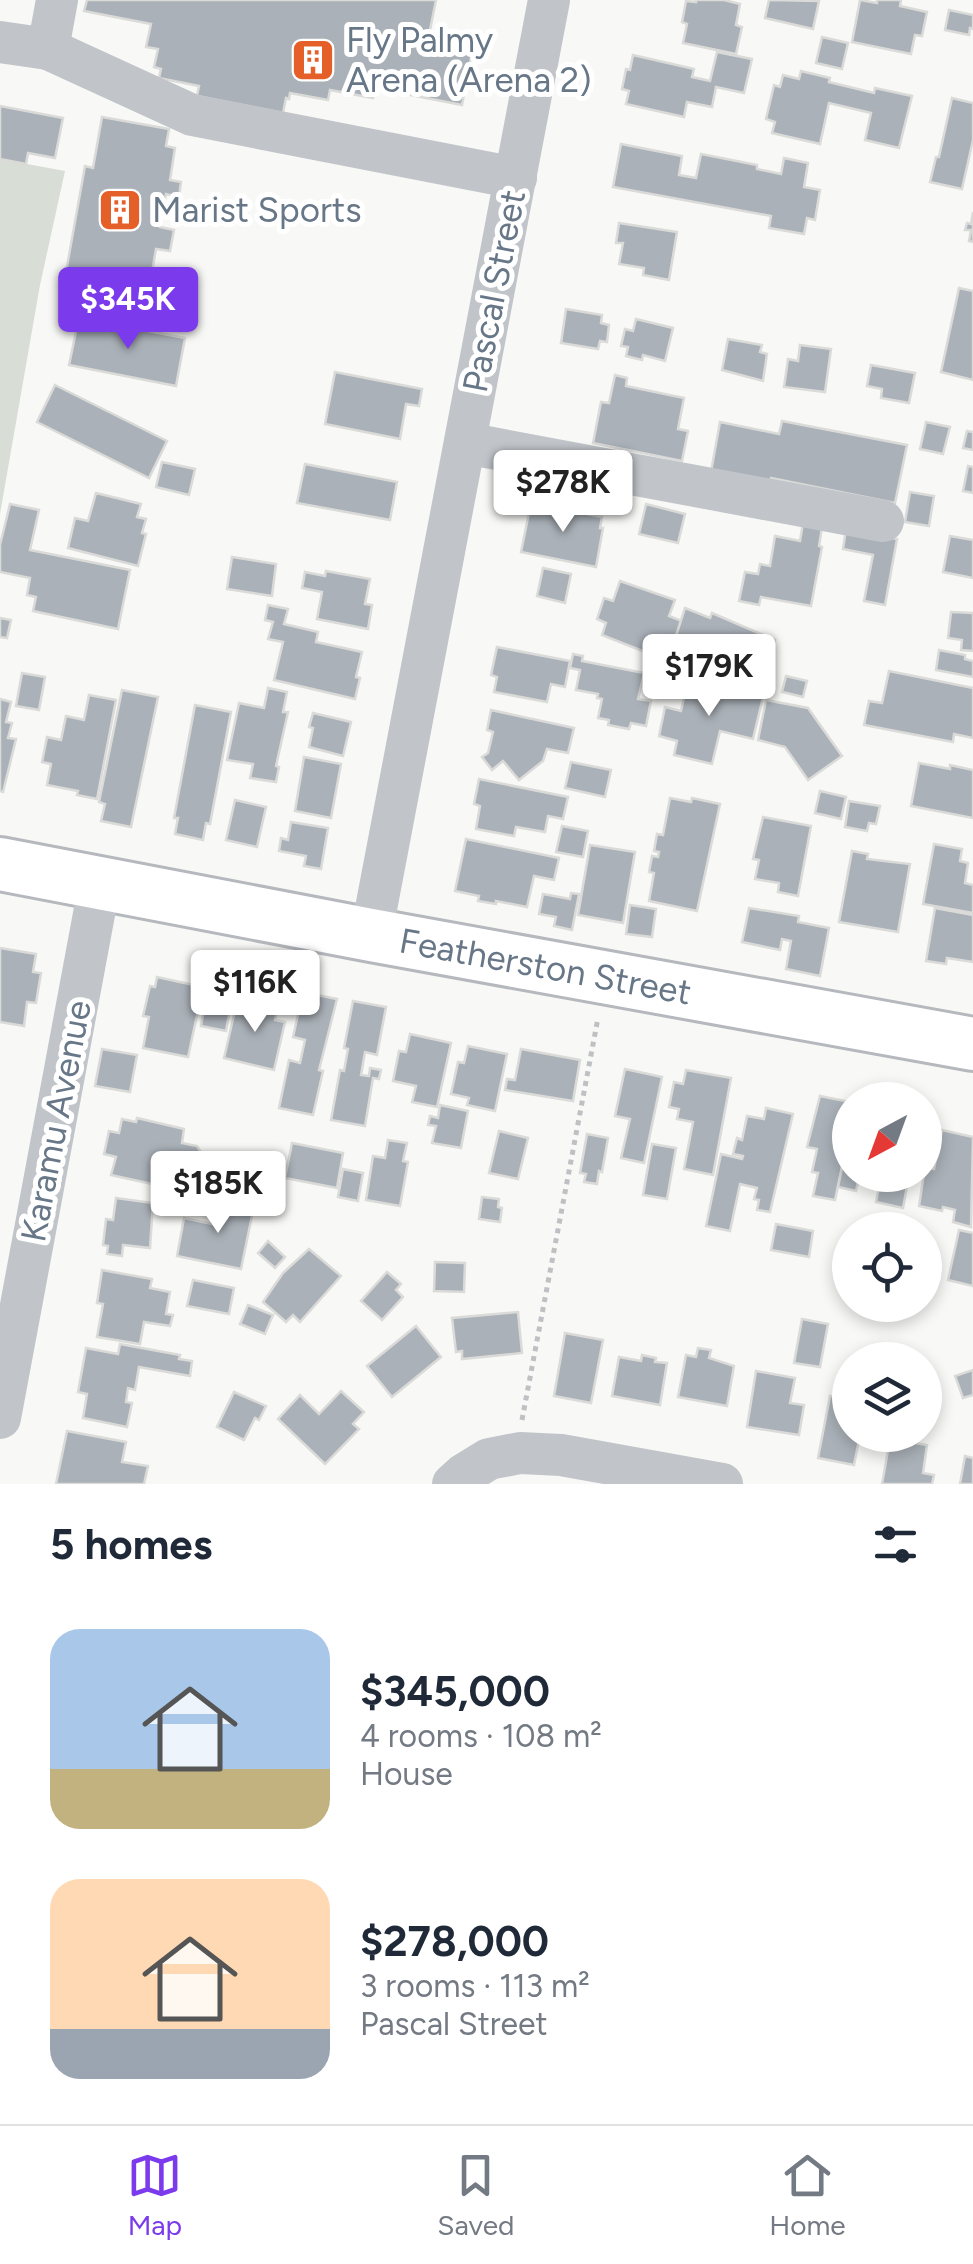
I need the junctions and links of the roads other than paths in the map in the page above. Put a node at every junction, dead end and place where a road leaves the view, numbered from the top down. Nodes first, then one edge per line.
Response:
1 (58, 0) edge
2 (549, 0) edge
3 (0, 42) edge
4 (48, 48) junction
5 (516, 178) junction
6 (465, 442) junction
7 (883, 521) dead end
8 (0, 864) edge
9 (100, 882) junction
10 (371, 934) junction
11 (973, 1044) edge
12 (0, 1418) edge
13 (453, 1484) edge
14 (722, 1484) edge

1 - 4 street
2 - 5 street, Pascal Street
3 - 4 street
4 - 5 street
5 - 6 street, Pascal Street
6 - 7 street
6 - 10 street, Pascal Street
8 - 9 main road, Featherston Street
9 - 10 main road, Featherston Street
9 - 12 street, Karamu Avenue
10 - 11 main road, Featherston Street
13 - 14 street

